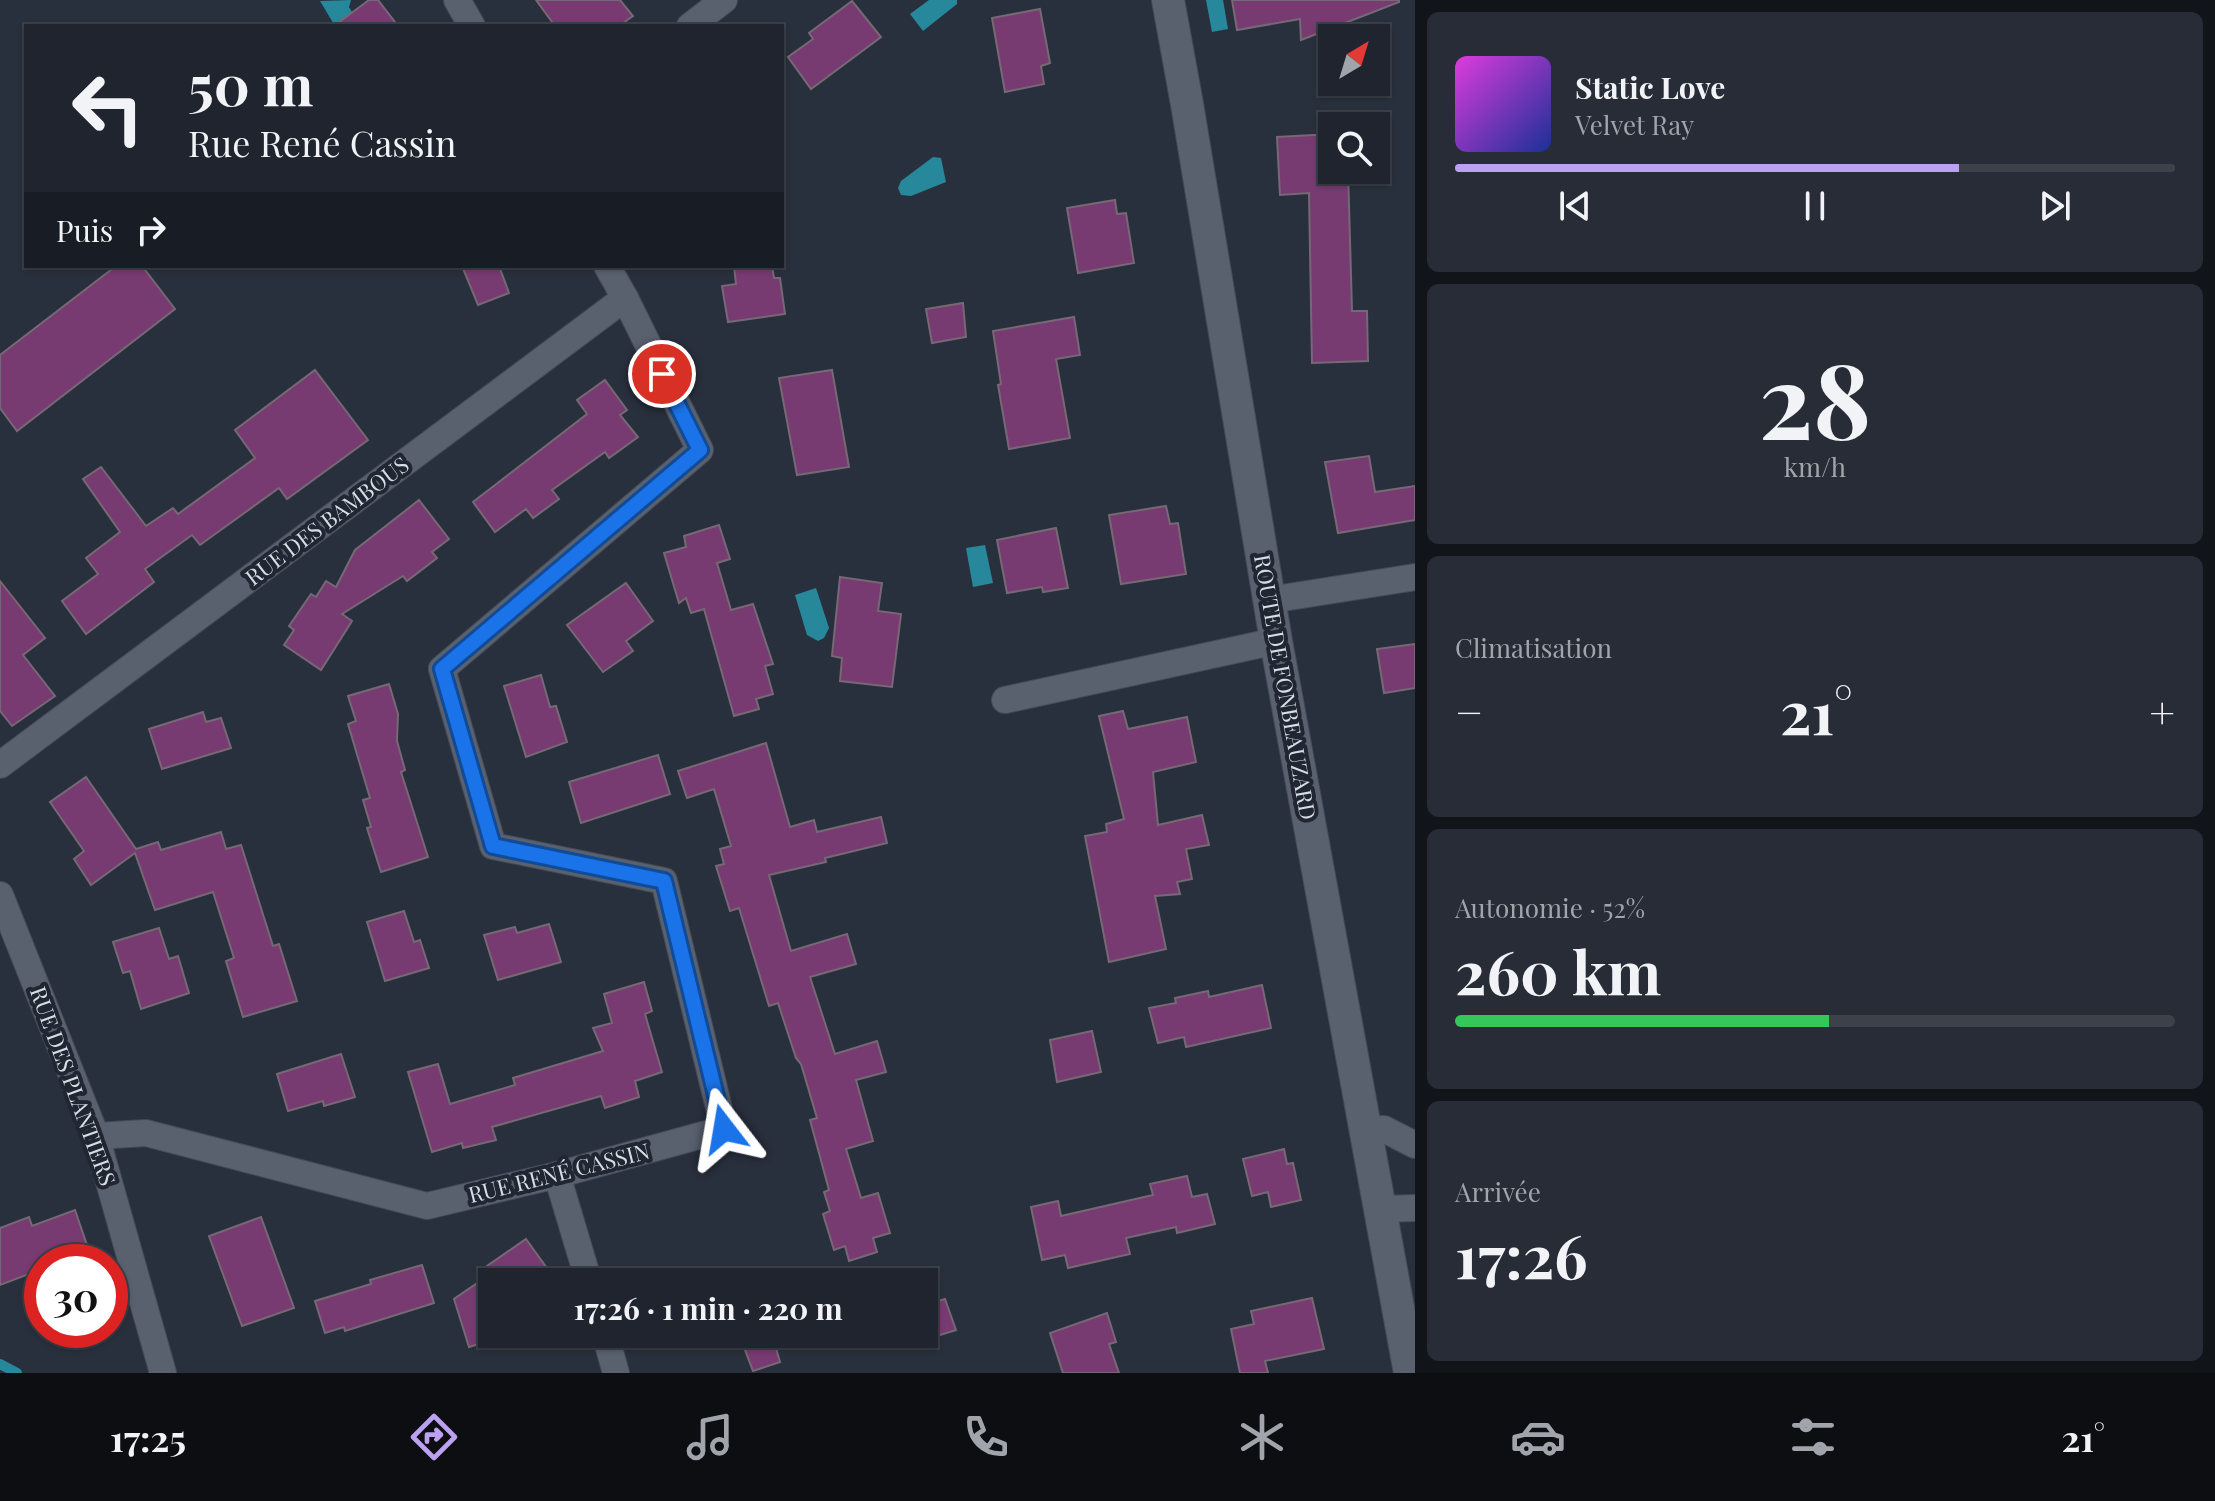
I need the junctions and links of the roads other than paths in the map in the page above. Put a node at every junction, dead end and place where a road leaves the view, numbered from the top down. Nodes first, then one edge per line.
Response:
1 (457, 0) edge
2 (724, 0) edge
3 (1168, 0) edge
4 (471, 24) edge
5 (693, 24) edge
6 (608, 268) edge
7 (625, 298) junction
8 (1415, 577) edge
9 (1270, 600) junction
10 (1276, 641) junction
11 (1005, 700) dead end
12 (0, 765) edge
13 (0, 895) edge
14 (1366, 1131) junction
15 (96, 1136) junction
16 (1415, 1145) edge
17 (557, 1175) junction
18 (1415, 1208) edge
19 (1382, 1209) junction
20 (585, 1268) edge
21 (609, 1348) edge
22 (163, 1373) edge
23 (616, 1373) edge
24 (1410, 1373) edge

1 - 4 street
2 - 5 street
3 - 9 street, ROUTE DE FONBEAUZARD
6 - 7 street
7 - 12 street, RUE DES BAMBOUS
7 - 17 street, RUE RENÉ CASSIN
8 - 9 street
9 - 10 street, ROUTE DE FONBEAUZARD
10 - 11 street
10 - 14 street, ROUTE DE FONBEAUZARD
13 - 15 street, RUE DES PLANTIERS
14 - 16 street
14 - 19 street, ROUTE DE FONBEAUZARD
15 - 17 street, RUE RENÉ CASSIN
15 - 22 street, RUE DES PLANTIERS
17 - 20 street
18 - 19 street
19 - 24 street, ROUTE DE FONBEAUZARD
21 - 23 street

